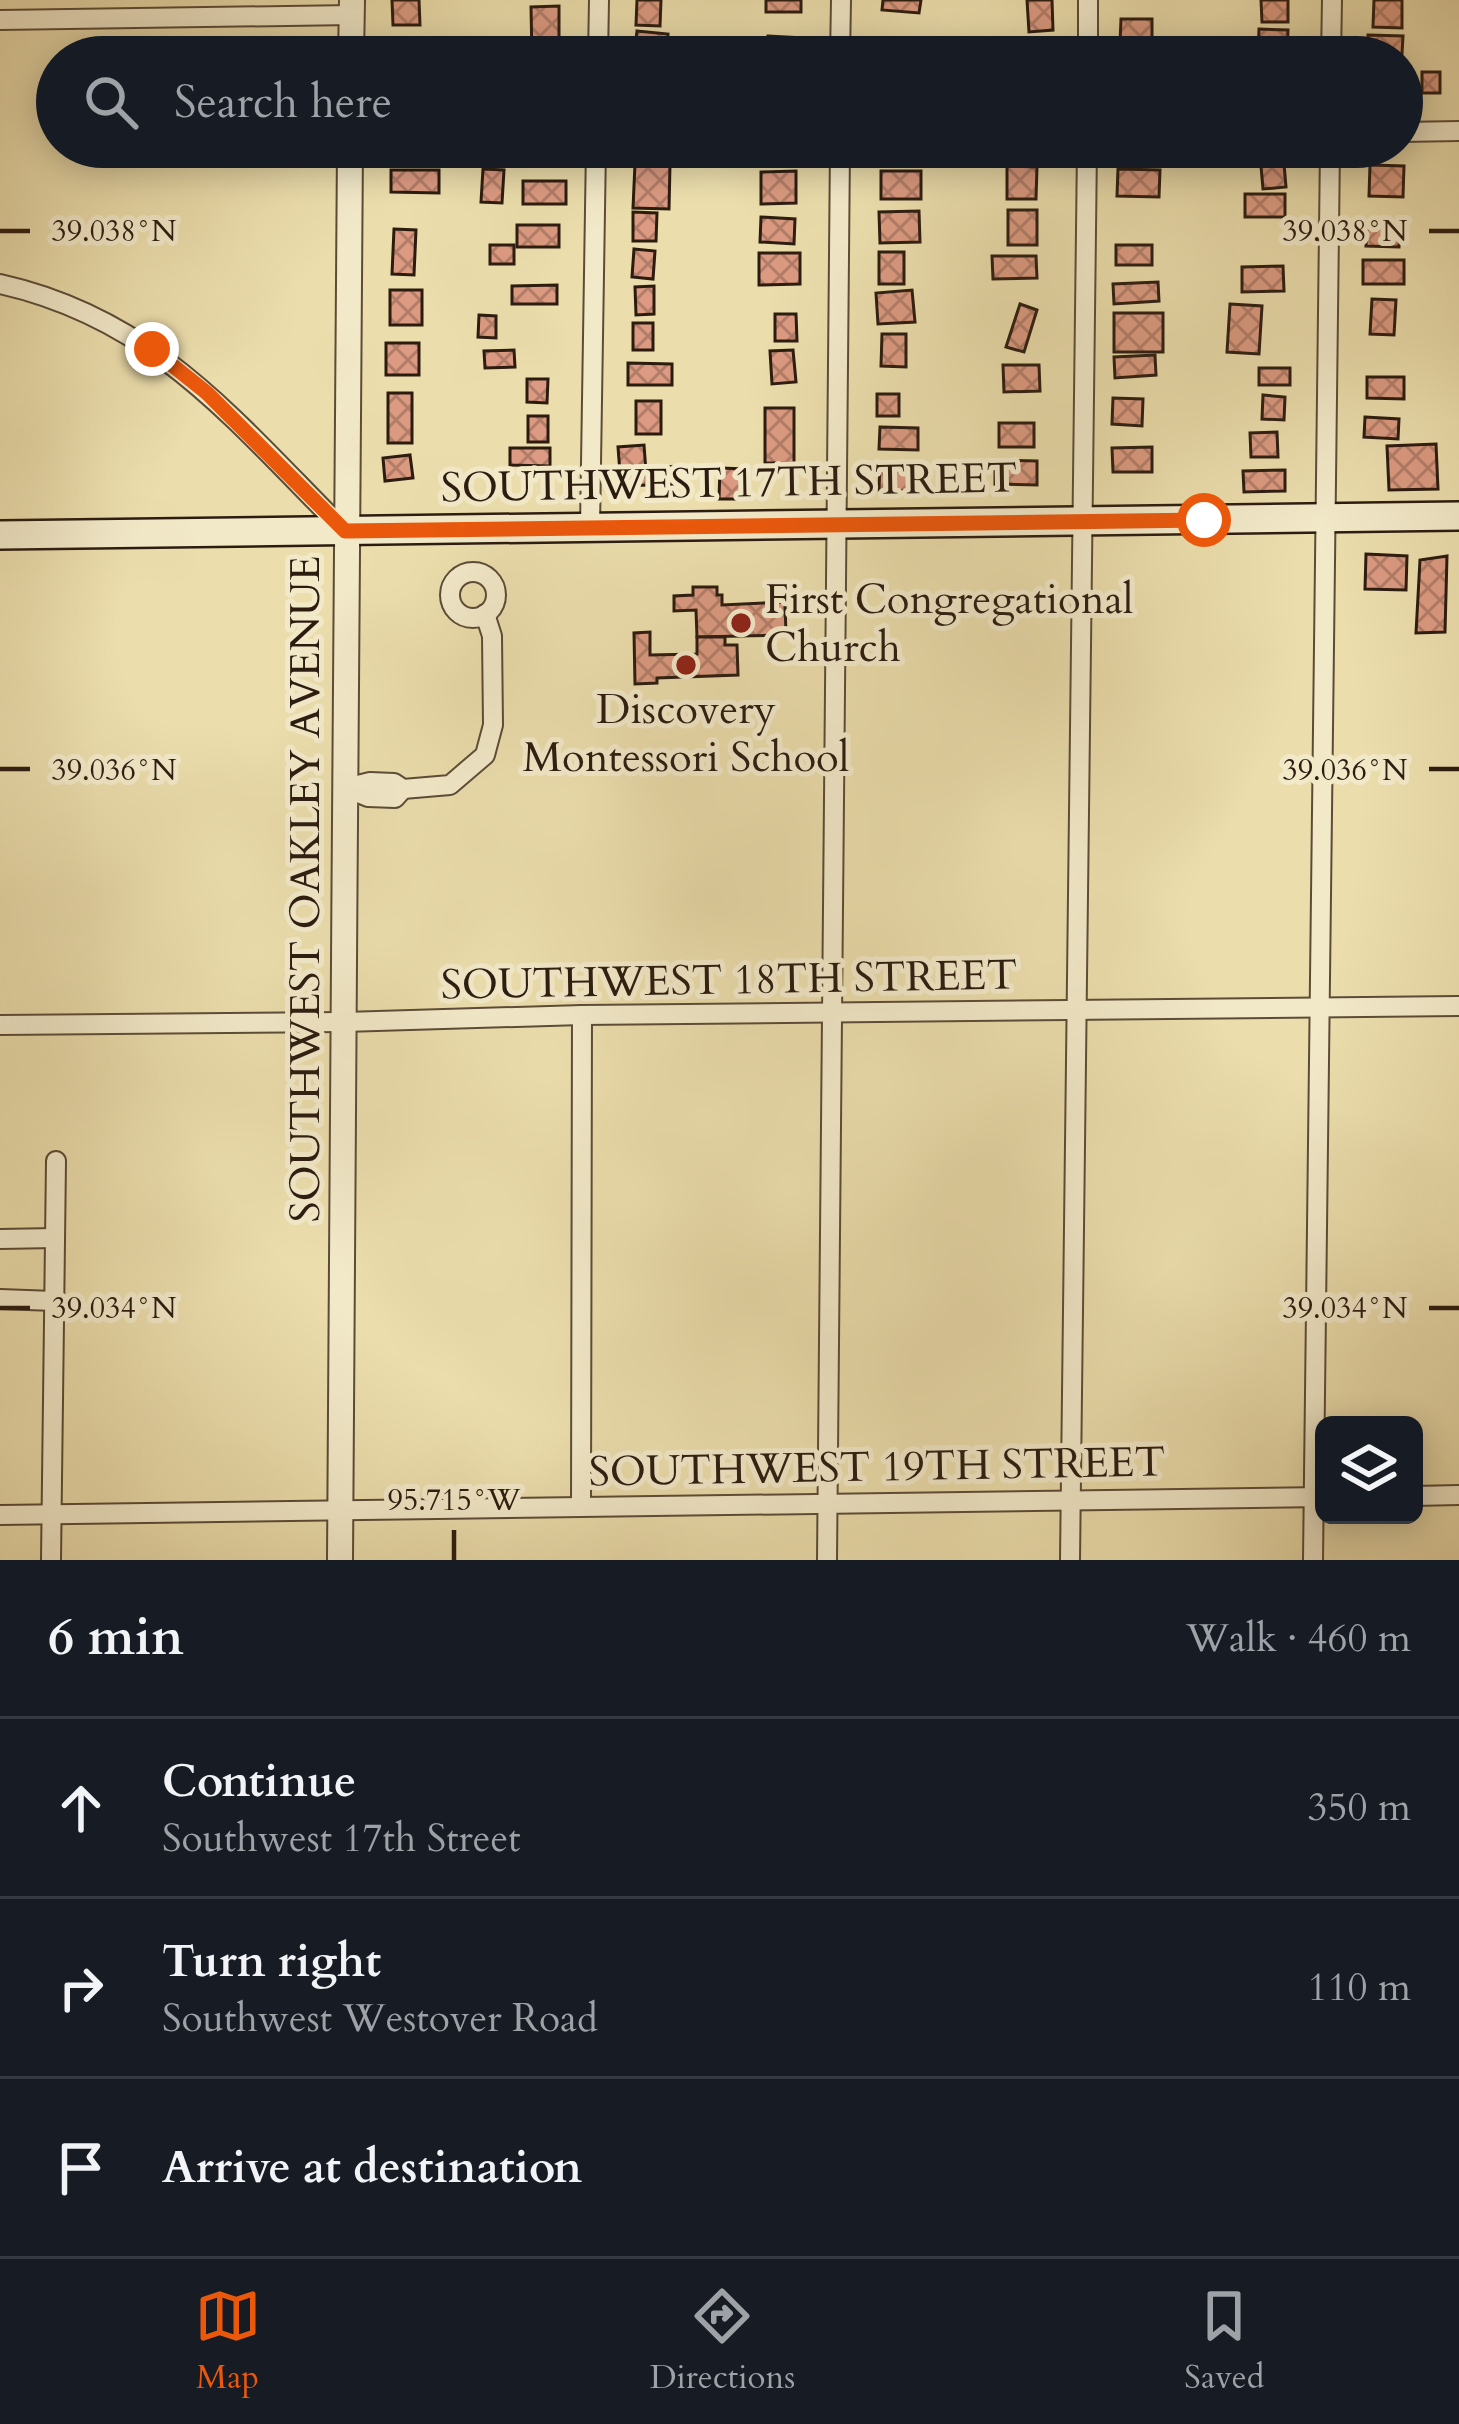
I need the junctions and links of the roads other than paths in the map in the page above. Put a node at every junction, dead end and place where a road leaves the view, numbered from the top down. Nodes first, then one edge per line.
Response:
1 (599, 0) edge
2 (841, 0) edge
3 (1088, 0) edge
4 (1332, 0) edge
5 (352, 8) edge
6 (0, 20) edge
7 (598, 36) edge
8 (840, 36) edge
9 (1088, 36) edge
10 (1331, 36) edge
11 (1459, 131) edge
12 (1423, 132) edge
13 (350, 168) edge
14 (596, 168) edge
15 (839, 168) edge
16 (1087, 168) edge
17 (1330, 168) edge
18 (0, 284) edge
19 (1459, 515) edge
20 (1326, 518) junction
21 (1082, 521) junction
22 (836, 524) junction
23 (590, 527) junction
24 (345, 531) junction
25 (0, 535) edge
26 (485, 614) dead end
27 (346, 788) junction
28 (1459, 1006) edge
29 (1320, 1007) junction
30 (1075, 1011) junction
31 (830, 1012) junction
32 (582, 1015) junction
33 (344, 1022) junction
34 (0, 1025) edge
35 (56, 1161) dead end
36 (55, 1238) junction
37 (0, 1239) edge
38 (0, 1299) edge
39 (54, 1301) junction
40 (1319, 1416) edge
41 (1459, 1495) edge
42 (1423, 1496) edge
43 (1315, 1497) edge
44 (1071, 1500) junction
45 (827, 1504) junction
46 (581, 1508) junction
47 (340, 1511) junction
48 (0, 1515) edge
49 (52, 1515) junction
50 (1316, 1524) edge
51 (51, 1560) edge
52 (340, 1560) edge
53 (827, 1560) edge
54 (1070, 1560) edge
55 (1313, 1560) edge

1 - 7 street
2 - 8 street
3 - 9 street
4 - 10 street
5 - 6 street
11 - 12 street
13 - 24 street, SOUTHWEST OAKLEY AVENUE
14 - 23 street
15 - 22 street
16 - 21 street
17 - 20 street
18 - 24 street
19 - 20 main road, SOUTHWEST 17TH STREET
20 - 21 main road, SOUTHWEST 17TH STREET
20 - 29 street
21 - 22 main road, SOUTHWEST 17TH STREET
21 - 30 street
22 - 23 main road, SOUTHWEST 17TH STREET
22 - 31 street
23 - 24 main road, SOUTHWEST 17TH STREET
24 - 25 main road, SOUTHWEST 17TH STREET
24 - 27 street, SOUTHWEST OAKLEY AVENUE
26 - 27 street
27 - 33 street, SOUTHWEST OAKLEY AVENUE
28 - 29 street, SOUTHWEST 18TH STREET
29 - 30 street, SOUTHWEST 18TH STREET
29 - 40 street
30 - 31 street, SOUTHWEST 18TH STREET
30 - 44 street
31 - 32 street, SOUTHWEST 18TH STREET
31 - 45 street
32 - 33 street, SOUTHWEST 18TH STREET
32 - 46 street
33 - 34 street, SOUTHWEST 18TH STREET
33 - 47 street, SOUTHWEST OAKLEY AVENUE
35 - 36 street
36 - 37 street
36 - 39 street
38 - 39 street
39 - 49 street
41 - 42 street
43 - 44 street, SOUTHWEST 19TH STREET
44 - 45 street, SOUTHWEST 19TH STREET
44 - 54 street
45 - 46 street, SOUTHWEST 19TH STREET
45 - 53 street
46 - 47 street, SOUTHWEST 19TH STREET
47 - 49 street, SOUTHWEST 19TH STREET
47 - 52 street, SOUTHWEST OAKLEY AVENUE
48 - 49 street, SOUTHWEST 19TH STREET
49 - 51 street
50 - 55 street

